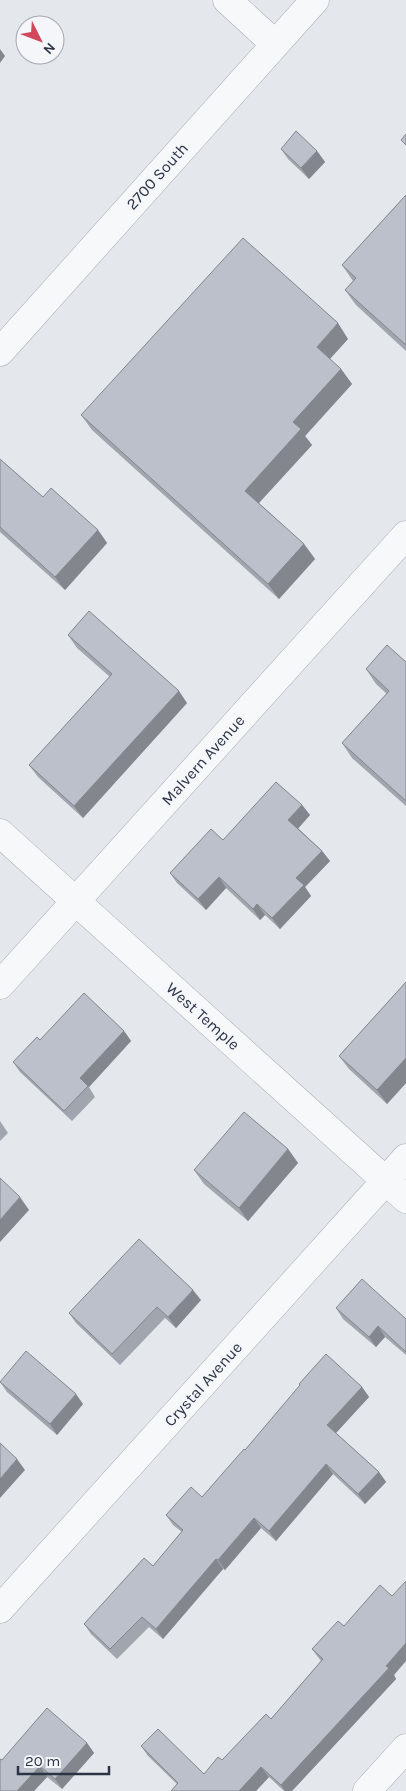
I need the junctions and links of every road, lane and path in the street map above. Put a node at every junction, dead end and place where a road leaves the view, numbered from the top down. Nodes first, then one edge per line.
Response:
1 (227, 0) edge
2 (315, 0) edge
3 (275, 44) junction
4 (0, 352) edge
5 (406, 534) edge
6 (0, 833) edge
7 (76, 901) junction
8 (0, 985) edge
9 (406, 1158) edge
10 (386, 1180) junction
11 (406, 1199) edge
12 (0, 1609) edge
13 (406, 1748) edge
14 (367, 1791) edge

1 - 3 street
2 - 3 street, 2700 South
3 - 4 street, 2700 South
5 - 7 street, Malvern Avenue
6 - 7 street, West Temple
7 - 8 street, Malvern Avenue
7 - 10 street, West Temple
9 - 10 street, Crystal Avenue
10 - 11 street, West Temple
10 - 12 street, Crystal Avenue
13 - 14 street

